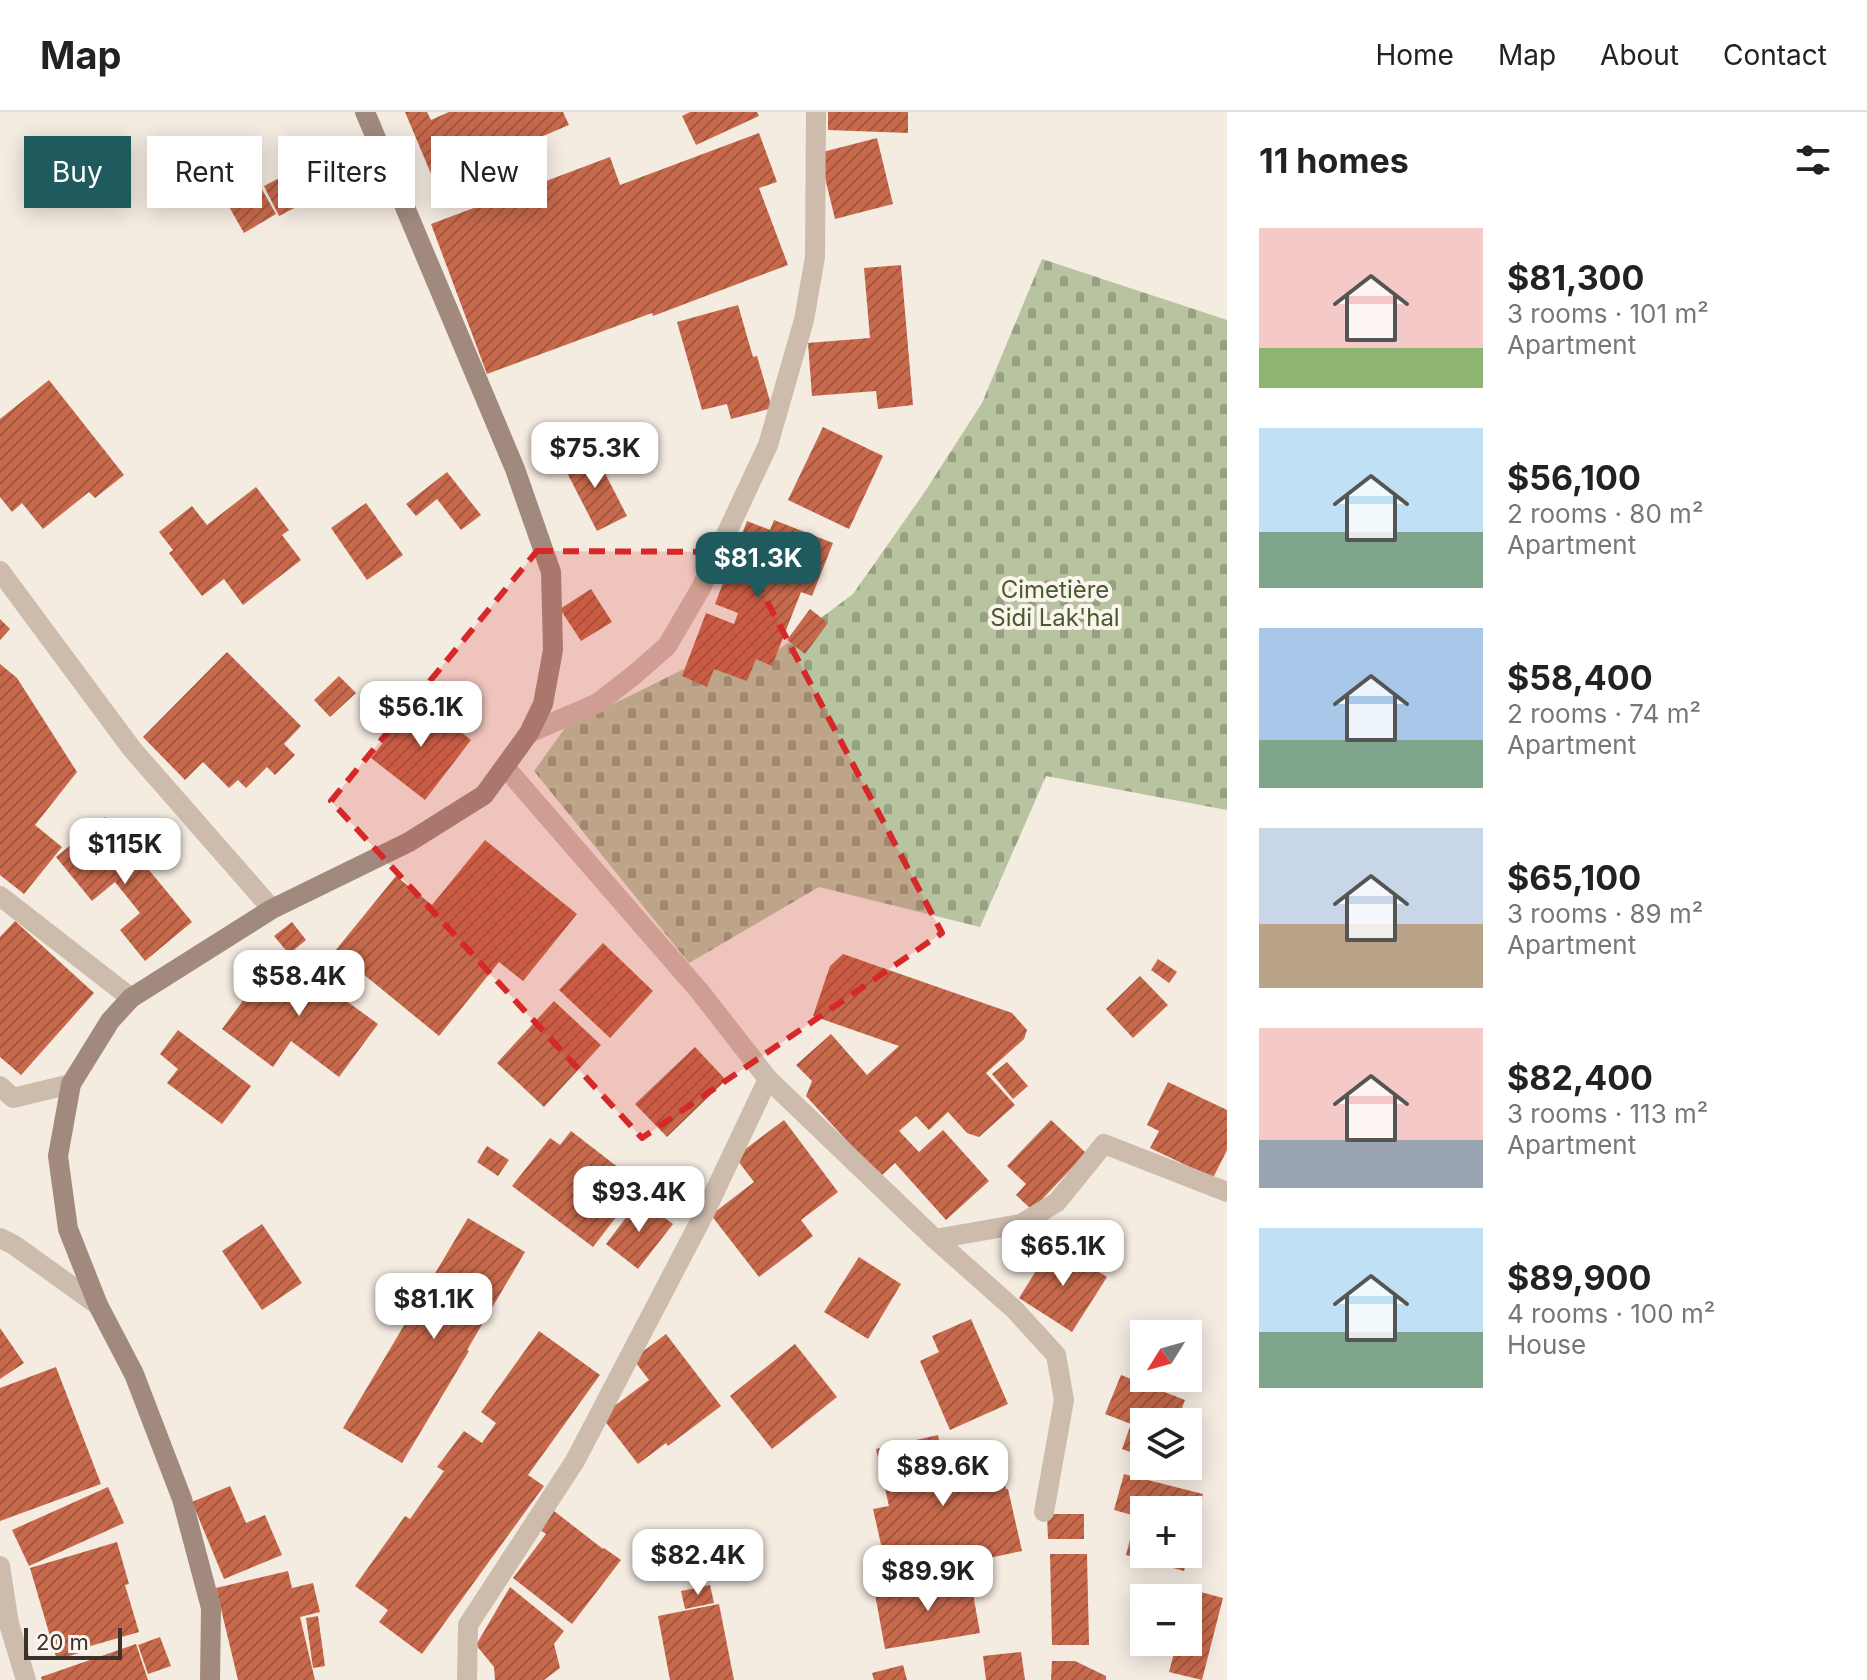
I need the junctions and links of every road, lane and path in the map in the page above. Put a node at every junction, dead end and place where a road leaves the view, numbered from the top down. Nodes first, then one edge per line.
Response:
1 (365, 112) edge
2 (816, 112) edge
3 (0, 571) edge
4 (529, 733) junction
5 (505, 767) junction
6 (0, 896) edge
7 (272, 909) junction
8 (131, 998) junction
9 (768, 1079) junction
10 (71, 1084) junction
11 (4, 1099) edge
12 (1227, 1192) edge
13 (0, 1238) edge
14 (935, 1239) junction
15 (98, 1305) junction
16 (1044, 1512) dead end
17 (0, 1566) edge
18 (26, 1680) edge
19 (210, 1680) edge
20 (467, 1680) edge

1 - 4 main road
2 - 4 street
3 - 7 street
4 - 5 main road
5 - 7 main road
5 - 9 street
6 - 8 street
7 - 8 main road
8 - 10 main road
9 - 14 street
9 - 20 street
10 - 11 street
10 - 15 main road
12 - 14 street
13 - 15 street
14 - 16 street
15 - 19 main road
17 - 18 street

